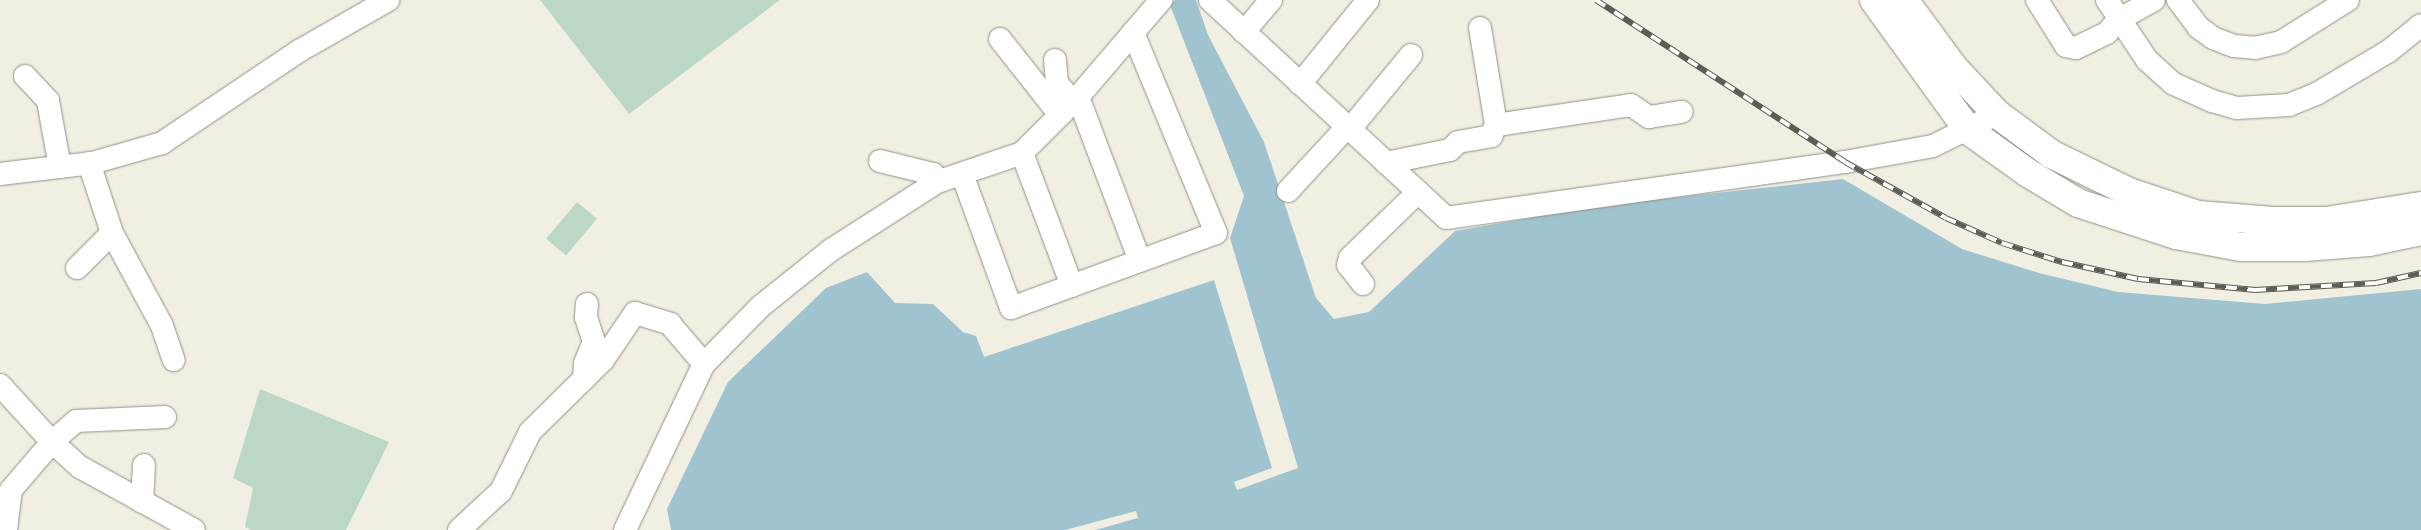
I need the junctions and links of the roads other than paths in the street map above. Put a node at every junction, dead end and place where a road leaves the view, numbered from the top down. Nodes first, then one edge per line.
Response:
1 (388, 0) edge
2 (1161, 0) edge
3 (1210, 0) edge
4 (1271, 0) edge
5 (1368, 0) edge
6 (1874, 0) edge
7 (1904, 0) edge
8 (2037, 0) edge
9 (2107, 0) edge
10 (2154, 0) edge
11 (2178, 0) edge
12 (2348, 0) edge
13 (2118, 20) junction
14 (2421, 25) edge
15 (1480, 28) dead end
16 (1244, 32) junction
17 (1133, 33) junction
18 (1000, 39) dead end
19 (1411, 55) dead end
20 (1056, 60) dead end
21 (25, 76) dead end
22 (1300, 84) junction
23 (1070, 105) junction
24 (1682, 112) dead end
25 (1997, 114) junction
26 (1496, 125) junction
27 (1348, 128) junction
28 (1968, 130) junction
29 (1022, 153) junction
30 (880, 161) dead end
31 (89, 163) junction
32 (1386, 163) junction
33 (60, 167) junction
34 (0, 174) edge
35 (962, 174) junction
36 (937, 182) junction
37 (1288, 190) dead end
38 (1418, 192) junction
39 (2421, 206) edge
40 (2421, 231) edge
41 (112, 233) junction
42 (1140, 261) junction
43 (77, 268) dead end
44 (1363, 284) dead end
45 (1072, 286) junction
46 (587, 304) dead end
47 (174, 360) dead end
48 (704, 364) junction
49 (584, 379) junction
50 (0, 385) edge
51 (165, 417) dead end
52 (52, 442) junction
53 (144, 465) dead end
54 (142, 502) junction
55 (631, 525) edge
56 (6, 530) edge
57 (194, 530) edge
58 (458, 530) edge

1 - 31 street
2 - 17 street
3 - 16 street
4 - 16 street
5 - 22 street
6 - 28 highway
7 - 25 highway
8 - 13 street
9 - 13 street
10 - 13 street
11 - 12 street
13 - 14 street
15 - 26 street
16 - 22 street
17 - 23 street
17 - 42 street
18 - 23 street
19 - 27 street
20 - 23 street
21 - 33 street
22 - 27 street
23 - 29 street
23 - 42 street
24 - 26 street
25 - 28 street
25 - 39 highway
26 - 32 street
27 - 32 street
27 - 37 street
28 - 38 street
28 - 40 highway
29 - 35 street
29 - 45 street
30 - 36 street
31 - 33 street
31 - 41 street
32 - 38 street
33 - 34 street
35 - 36 street
35 - 45 street
36 - 48 street
38 - 44 street
41 - 43 street
41 - 47 street
42 - 45 street
46 - 49 street
48 - 49 street
48 - 55 street
49 - 58 street
50 - 52 street
51 - 52 street
52 - 54 street
52 - 56 street
53 - 54 street
54 - 57 street

